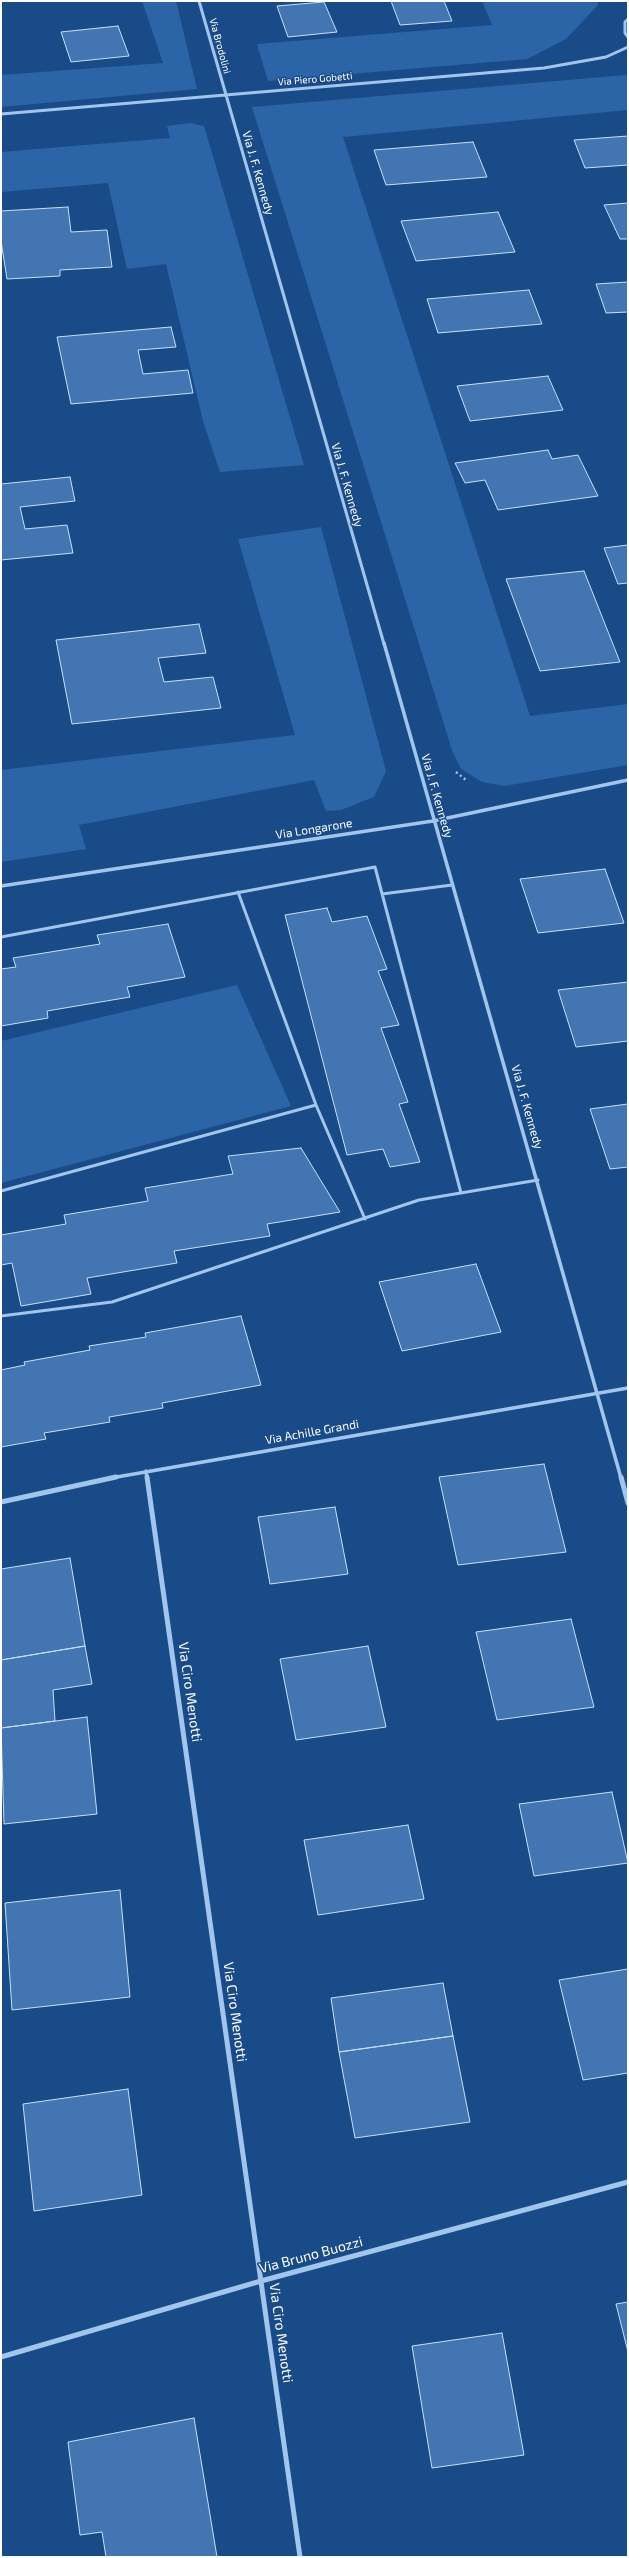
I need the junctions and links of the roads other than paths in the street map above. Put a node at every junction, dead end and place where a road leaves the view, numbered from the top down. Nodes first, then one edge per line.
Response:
1 (199, 1) edge
2 (628, 19) edge
3 (628, 37) edge
4 (628, 47) edge
5 (225, 95) junction
6 (1, 114) edge
7 (628, 780) edge
8 (433, 821) junction
9 (1, 886) edge
10 (452, 886) junction
11 (238, 892) junction
12 (382, 894) junction
13 (1, 937) edge
14 (316, 1105) junction
15 (538, 1180) junction
16 (1, 1191) edge
17 (461, 1193) junction
18 (365, 1219) junction
19 (1, 1316) edge
20 (628, 1388) edge
21 (599, 1394) junction
22 (146, 1471) junction
23 (1, 1502) edge
24 (628, 1503) edge
25 (628, 2182) edge
26 (261, 2281) junction
27 (1, 2357) edge
28 (300, 2557) edge

1 - 5 street, Via Brodolini
2 - 3 street
4 - 5 street, Via Piero Gobetti
5 - 6 street, Via Piero Gobetti
5 - 8 street, Via J. F. Kennedy
7 - 8 street, Via Longarone
8 - 9 street, Via Longarone
8 - 10 street, Via J. F. Kennedy
10 - 12 lane
10 - 15 street, Via J. F. Kennedy
11 - 12 lane
11 - 13 lane
11 - 14 lane
12 - 17 lane
14 - 16 lane
14 - 18 lane
15 - 17 lane
15 - 21 street, Via J. F. Kennedy
17 - 18 lane
18 - 19 lane
20 - 21 street, Via Achille Grandi
21 - 22 street, Via Achille Grandi
21 - 24 street, Via J. F. Kennedy
22 - 23 street, Via Achille Grandi
22 - 26 street, Via Ciro Menotti
25 - 26 street, Via Bruno Buozzi
26 - 27 street, Via Bruno Buozzi
26 - 28 street, Via Ciro Menotti

